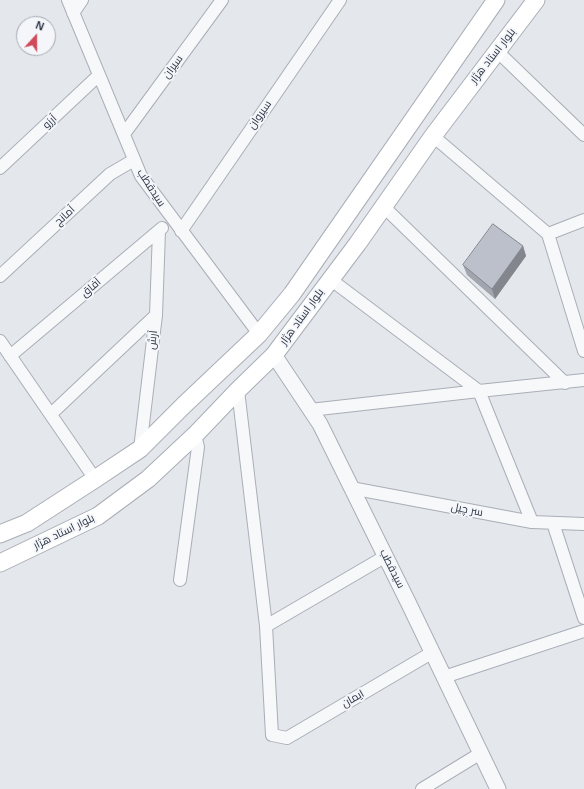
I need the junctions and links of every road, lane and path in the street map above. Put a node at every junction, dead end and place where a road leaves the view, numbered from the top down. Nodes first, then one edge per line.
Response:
1 (68, 0) edge
2 (82, 0) edge
3 (222, 0) edge
4 (340, 0) edge
5 (496, 0) edge
6 (536, 0) edge
7 (73, 13) junction
8 (497, 51) junction
9 (99, 75) junction
10 (124, 134) junction
11 (584, 135) edge
12 (433, 136) junction
13 (134, 160) junction
14 (0, 168) edge
15 (384, 207) junction
16 (172, 220) junction
17 (584, 220) edge
18 (159, 231) junction
19 (180, 231) junction
20 (548, 234) junction
21 (0, 276) edge
22 (330, 279) junction
23 (156, 315) junction
24 (259, 334) junction
25 (0, 341) edge
26 (584, 351) edge
27 (274, 355) junction
28 (10, 356) junction
29 (584, 380) edge
30 (565, 383) junction
31 (238, 390) junction
32 (480, 391) junction
33 (310, 410) junction
34 (51, 414) junction
35 (195, 435) junction
36 (140, 449) junction
37 (95, 479) junction
38 (351, 488) junction
39 (532, 522) junction
40 (553, 523) junction
41 (584, 524) edge
42 (0, 534) edge
43 (386, 556) junction
44 (0, 562) edge
45 (180, 580) dead end
46 (584, 618) edge
47 (266, 626) junction
48 (584, 631) edge
49 (432, 652) junction
50 (444, 677) junction
51 (481, 753) junction
52 (422, 789) edge
53 (498, 789) edge

1 - 7 street, سیدقطب
2 - 7 street
3 - 10 street, سیران
4 - 19 street, سیروان
5 - 24 main road, بلوار استاد هژار
6 - 8 main road, بلوار استاد هژار
7 - 9 street, سیدقطب
8 - 11 street
8 - 12 main road, بلوار استاد هژار
9 - 10 street, سیدقطب
9 - 14 street, آرزو
10 - 13 street, سیدقطب
12 - 15 main road, بلوار استاد هژار
12 - 20 street
13 - 16 street, سیدقطب
13 - 21 street, آمانج
15 - 22 main road, بلوار استاد هژار
15 - 30 street
16 - 18 street, آفاق
16 - 19 street, سیدقطب
17 - 20 street
18 - 23 street, آرش
18 - 28 street, آفاق
19 - 24 street, سیدقطب
20 - 26 street
22 - 27 main road, بلوار استاد هژار
22 - 32 street
23 - 34 street
23 - 36 street, آرش
24 - 27 main road
24 - 36 main road, بلوار استاد هژار
25 - 28 street
27 - 31 main road, بلوار استاد هژار
27 - 33 street, سیدقطب
28 - 34 street
29 - 30 street
30 - 32 street
31 - 35 main road, بلوار استاد هژار
31 - 47 street
32 - 33 street
32 - 39 street
33 - 38 street, سیدقطب
34 - 37 street
35 - 44 main road, بلوار استاد هژار
35 - 45 street
36 - 37 main road, بلوار استاد هژار
37 - 42 main road, بلوار استاد هژار
38 - 39 street, سر چیل
38 - 43 street, سیدقطب
39 - 40 street, سر چیل
40 - 41 street, سر چیل
40 - 46 street
43 - 47 street
43 - 49 street, سیدقطب
47 - 49 street, ایمان
48 - 50 street
49 - 50 street, سیدقطب
50 - 51 street, سیدقطب
51 - 52 street
51 - 53 street, سیدقطب

